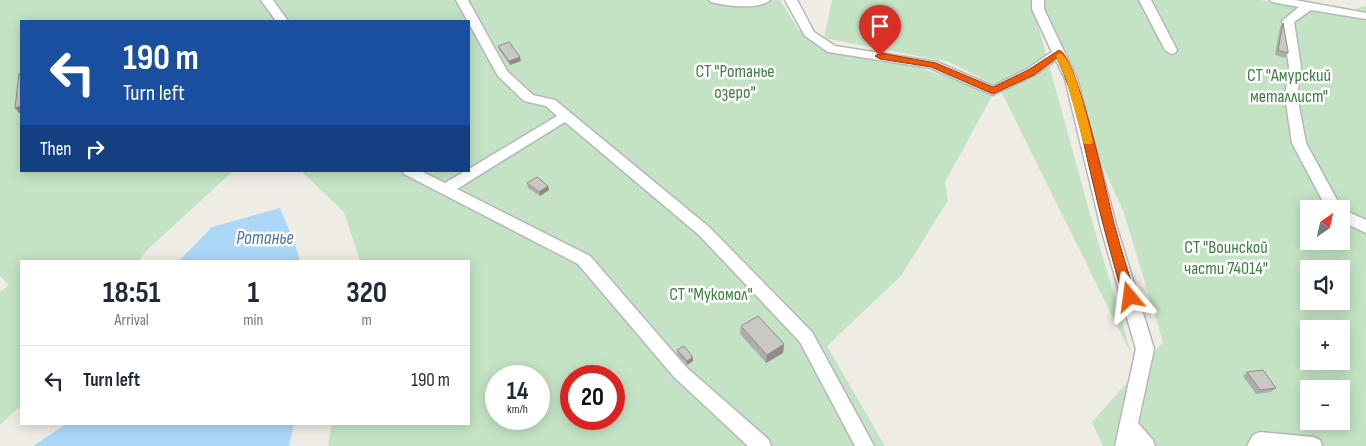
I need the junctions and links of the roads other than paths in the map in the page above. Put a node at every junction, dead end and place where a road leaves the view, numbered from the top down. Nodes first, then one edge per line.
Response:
1 (267, 0) edge
2 (462, 0) edge
3 (715, 0) edge
4 (764, 0) edge
5 (791, 0) edge
6 (1038, 0) edge
7 (1145, 0) edge
8 (1276, 0) edge
9 (1307, 7) junction
10 (1366, 16) edge
11 (281, 20) edge
12 (1171, 50) dead end
13 (1059, 53) junction
14 (566, 116) junction
15 (411, 172) edge
16 (446, 190) junction
17 (1328, 200) edge
18 (1350, 219) edge
19 (1366, 227) edge
20 (1128, 425) junction
21 (762, 446) edge
22 (865, 446) edge
23 (1124, 446) edge
24 (1146, 446) edge
25 (1256, 446) edge
26 (1313, 446) edge

1 - 11 street
2 - 14 street
3 - 4 street
5 - 13 street
6 - 13 street
7 - 12 street
8 - 9 street
9 - 10 street
9 - 17 street
13 - 20 street
14 - 16 street
14 - 22 street
15 - 16 street
16 - 21 street
18 - 19 street
20 - 23 street
20 - 24 street
25 - 26 street

